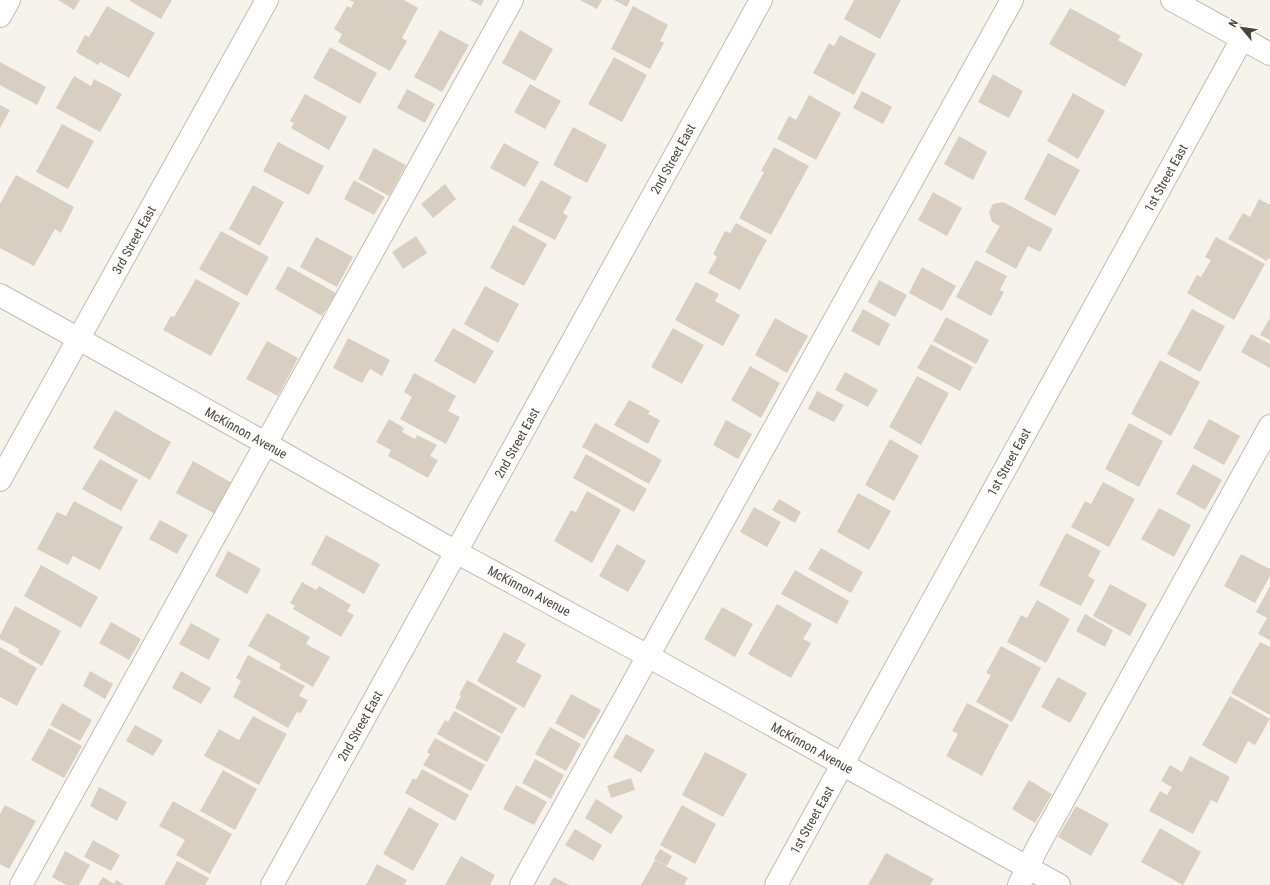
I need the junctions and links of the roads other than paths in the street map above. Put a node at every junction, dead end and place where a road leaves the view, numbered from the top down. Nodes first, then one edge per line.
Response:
1 (9, 0) edge
2 (267, 0) edge
3 (512, 0) edge
4 (761, 0) edge
5 (1012, 0) edge
6 (1172, 0) edge
7 (0, 16) edge
8 (1242, 39) junction
9 (1270, 54) edge
10 (0, 295) edge
11 (79, 340) junction
12 (1270, 426) edge
13 (265, 443) junction
14 (0, 480) edge
15 (456, 552) junction
16 (648, 656) junction
17 (843, 765) junction
18 (1024, 876) edge
19 (21, 885) edge
20 (272, 885) edge
21 (521, 885) edge
22 (776, 885) edge
23 (1059, 885) edge

1 - 7 street
2 - 11 street, 3rd Street East
3 - 13 street
4 - 15 street, 2nd Street East
5 - 16 street
6 - 8 street
8 - 9 street
8 - 17 street, 1st Street East
10 - 11 street, McKinnon Avenue
11 - 13 street, McKinnon Avenue
11 - 14 street, 3rd Street East
12 - 18 street
13 - 15 street, McKinnon Avenue
13 - 19 street
15 - 16 street, McKinnon Avenue
15 - 20 street, 2nd Street East
16 - 17 street, McKinnon Avenue
16 - 21 street
17 - 18 street, McKinnon Avenue
17 - 22 street, 1st Street East
18 - 23 street, McKinnon Avenue

